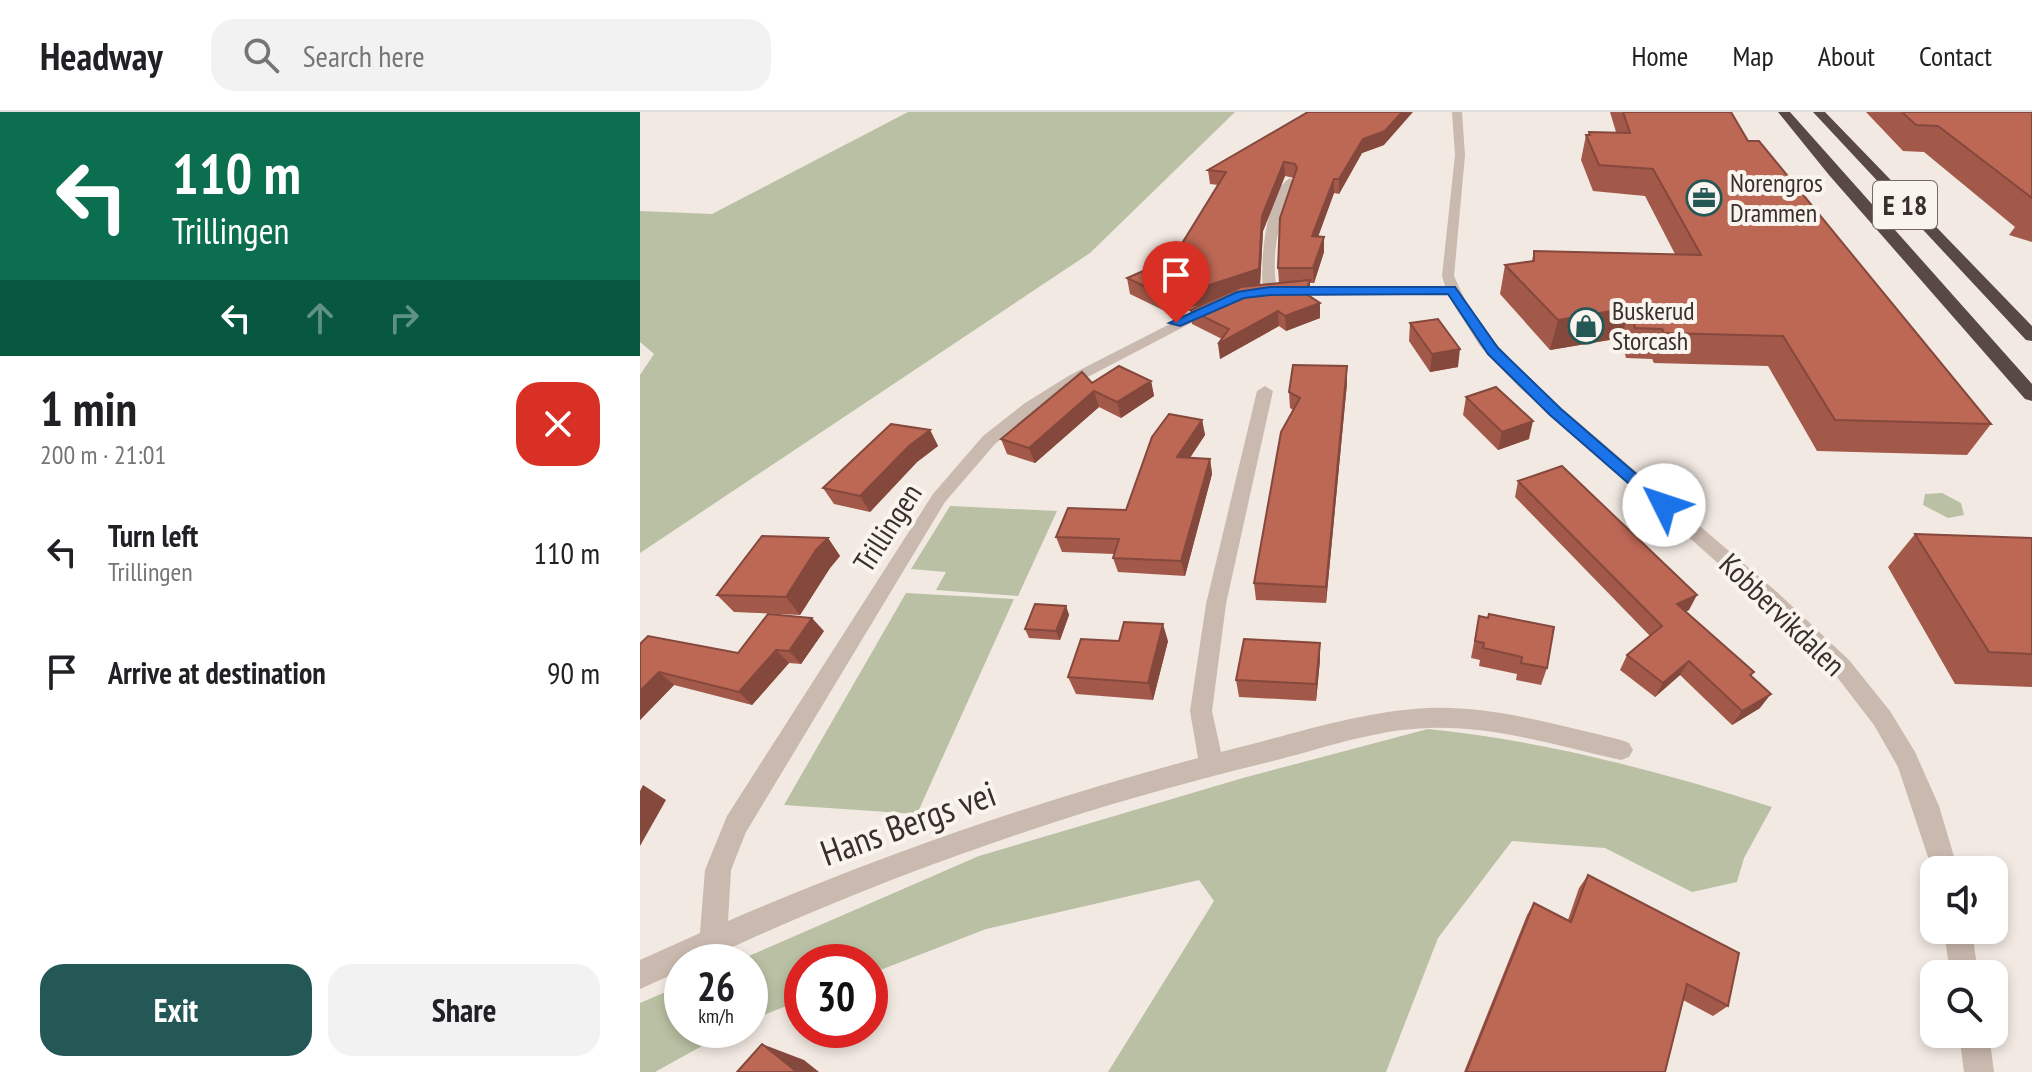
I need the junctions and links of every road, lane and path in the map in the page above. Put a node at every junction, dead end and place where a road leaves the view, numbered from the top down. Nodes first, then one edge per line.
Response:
1 (1457, 112) edge
2 (1784, 112) edge
3 (1819, 112) edge
4 (1290, 181) edge
5 (1451, 290) junction
6 (1227, 300) edge
7 (2032, 336) edge
8 (1265, 391) dead end
9 (2032, 395) edge
10 (1621, 750) dead end
11 (1211, 764) junction
12 (1941, 856) edge
13 (713, 941) junction
14 (640, 975) edge
15 (1976, 1048) edge
16 (1979, 1072) edge

1 - 5 street
2 - 9 highway, E 18
3 - 7 highway, E 18
4 - 5 street
5 - 12 street, Kobbervikdalen
6 - 13 street, Trillingen
8 - 11 street
10 - 11 street, Hans Bergs vei
11 - 13 street, Hans Bergs vei
13 - 14 street, Hans Bergs vei
15 - 16 street

